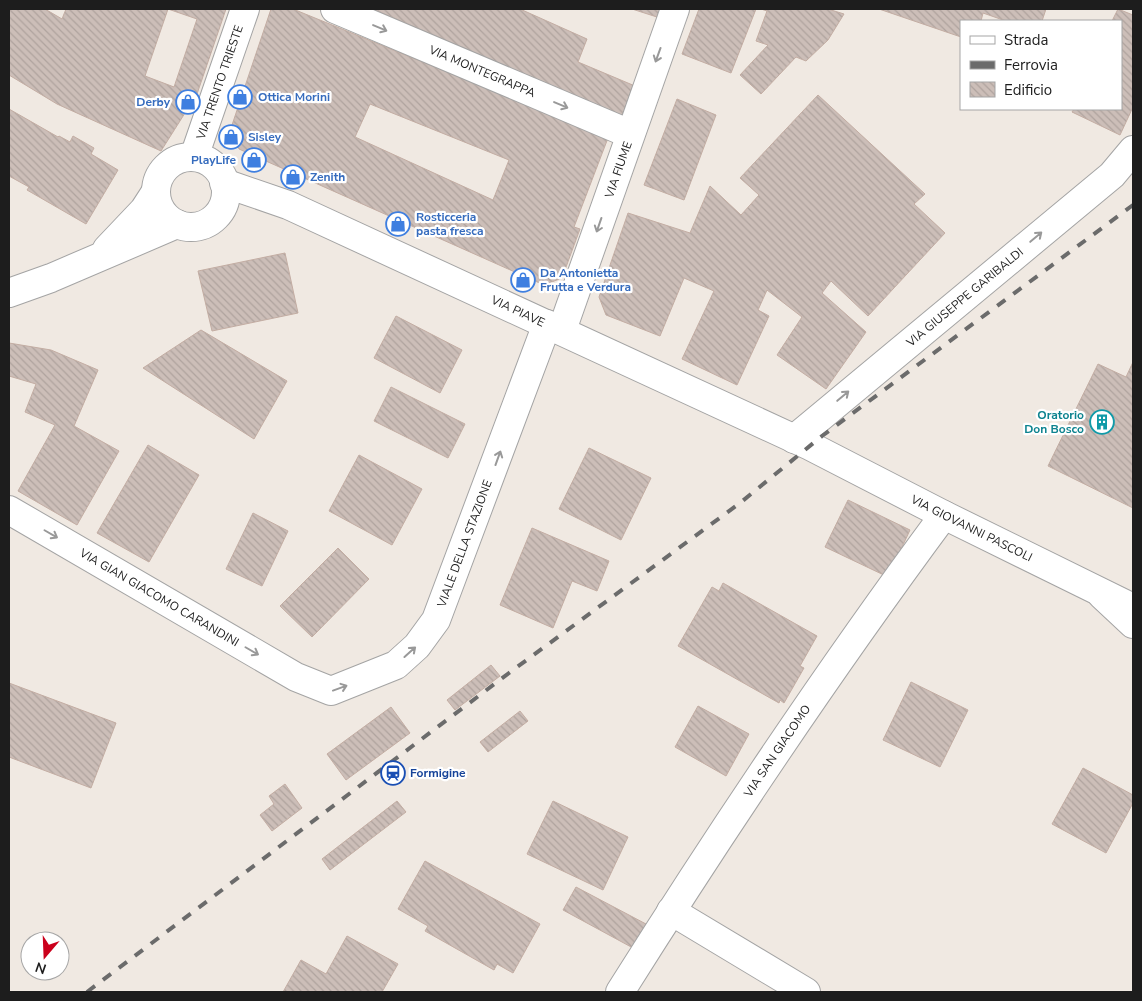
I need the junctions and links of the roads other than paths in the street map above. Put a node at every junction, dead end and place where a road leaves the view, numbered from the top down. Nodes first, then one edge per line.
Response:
1 (245, 9) edge
2 (335, 9) edge
3 (674, 9) edge
4 (630, 134) junction
5 (1133, 150) edge
6 (194, 157) junction
7 (224, 183) junction
8 (155, 193) junction
9 (177, 224) junction
10 (98, 257) junction
11 (9, 293) edge
12 (554, 327) junction
13 (802, 442) junction
14 (9, 510) edge
15 (944, 516) junction
16 (1098, 591) junction
17 (1133, 608) edge
18 (1133, 624) edge
19 (310, 684) joint
20 (671, 911) junction
21 (620, 992) edge
22 (806, 992) edge

1 - 6 street, VIA TRENTO TRIESTE
2 -> 4 street, VIA MONTEGRAPPA
3 -> 4 street, VIA FIUME
4 -> 12 street, VIA FIUME
13 -> 5 street, VIA GIUSEPPE GARIBALDI
6 - 7 street
6 - 8 street
7 - 9 street
7 - 12 street, VIA PIAVE
8 - 9 street
8 - 10 street
9 - 10 street
10 - 11 street
12 - 13 street, VIA PIAVE
19 -> 12 street, VIALE DELLA STAZIONE
13 - 15 street, VIA GIOVANNI PASCOLI
14 -> 19 street, VIA GIAN GIACOMO CARANDINI
15 - 16 street, VIA GIOVANNI PASCOLI
15 - 20 street, VIA SAN GIACOMO
16 - 17 street, VIA GIOVANNI PASCOLI
16 - 18 street
20 - 21 street, VIA SAN GIACOMO
20 - 22 street

